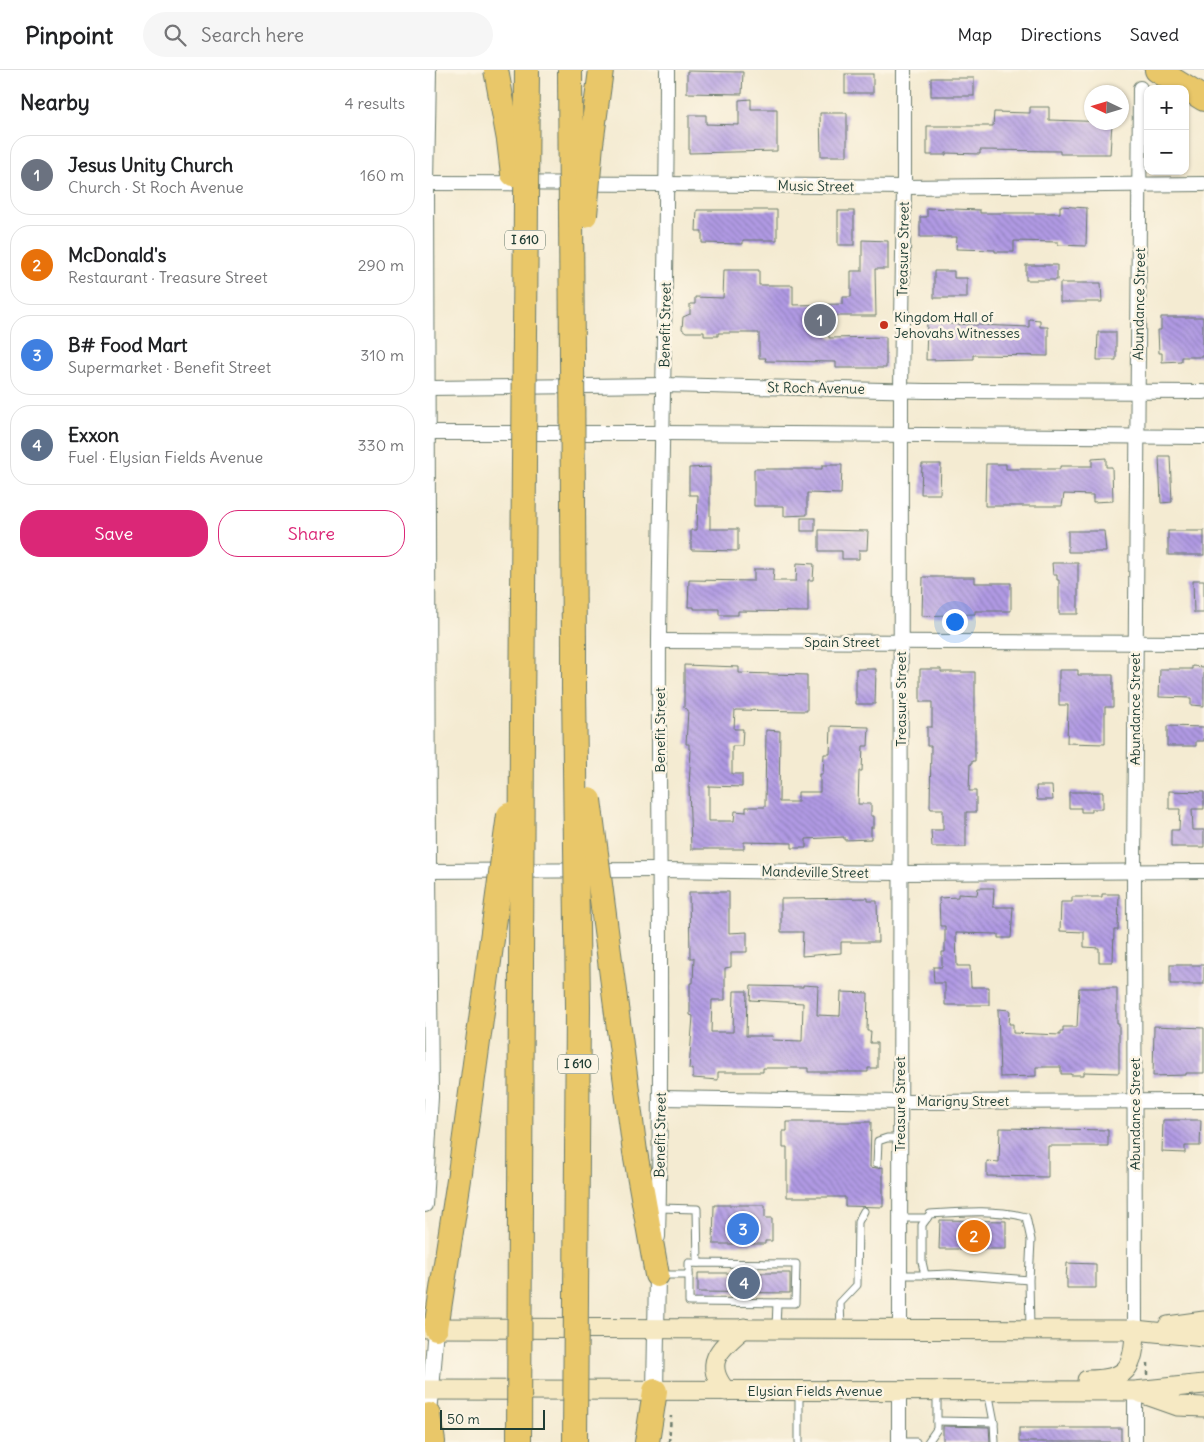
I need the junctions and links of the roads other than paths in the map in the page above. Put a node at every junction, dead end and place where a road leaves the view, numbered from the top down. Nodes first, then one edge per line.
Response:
1 (496, 70) edge
2 (527, 70) edge
3 (570, 70) edge
4 (601, 70) edge
5 (667, 70) edge
6 (903, 70) edge
7 (1157, 70) edge
8 (427, 75) edge
9 (1140, 88) dead end
10 (1204, 100) edge
11 (427, 183) junction
12 (667, 184) junction
13 (1140, 184) junction
14 (1204, 184) edge
15 (904, 187) junction
16 (426, 279) edge
17 (573, 361) junction
18 (664, 385) junction
19 (428, 388) junction
20 (901, 390) junction
21 (1137, 392) junction
22 (1204, 392) edge
23 (523, 410) junction
24 (662, 432) junction
25 (428, 433) junction
26 (901, 435) junction
27 (1137, 437) junction
28 (1204, 437) edge
29 (427, 474) edge
30 (427, 520) edge
31 (427, 640) edge
32 (659, 641) junction
33 (901, 642) junction
34 (1204, 643) edge
35 (1136, 644) junction
36 (574, 687) junction
37 (522, 724) junction
38 (427, 870) edge
39 (660, 870) junction
40 (1135, 871) junction
41 (1204, 871) edge
42 (900, 873) junction
43 (428, 1097) edge
44 (661, 1098) junction
45 (1135, 1100) junction
46 (1204, 1101) edge
47 (900, 1102) junction
48 (900, 1138) junction
49 (877, 1163) dead end
50 (425, 1205) edge
51 (659, 1208) junction
52 (864, 1211) dead end
53 (900, 1218) junction
54 (927, 1218) junction
55 (698, 1263) junction
56 (657, 1275) junction
57 (689, 1275) junction
58 (900, 1275) junction
59 (925, 1275) junction
60 (1029, 1280) junction
61 (777, 1302) junction
62 (1204, 1322) edge
63 (656, 1327) junction
64 (431, 1328) edge
65 (744, 1328) junction
66 (776, 1328) junction
67 (841, 1328) junction
68 (900, 1328) junction
69 (1030, 1329) junction
70 (1135, 1330) junction
71 (1204, 1337) edge
72 (1204, 1384) edge
73 (428, 1390) edge
74 (655, 1391) junction
75 (726, 1391) junction
76 (799, 1391) junction
77 (899, 1391) junction
78 (937, 1391) junction
79 (988, 1391) junction
80 (1039, 1391) junction
81 (1135, 1391) junction
82 (1204, 1407) edge
83 (429, 1415) junction
84 (937, 1421) junction
85 (995, 1422) junction
86 (428, 1442) edge
87 (433, 1442) edge
88 (519, 1442) edge
89 (575, 1442) edge
90 (647, 1442) edge
91 (799, 1442) edge
92 (899, 1442) edge
93 (906, 1442) edge
94 (916, 1442) edge
95 (929, 1442) edge
96 (995, 1442) edge
97 (1135, 1442) edge

1 - 23 highway, bridge
2 - 23 highway, I 610, bridge
3 - 17 highway, I 610, bridge
4 - 17 highway, bridge
5 - 12 street, Benefit Street
6 - 15 street, Treasure Street
7 - 10 highway
8 - 11 street
9 - 13 street, Abundance Street
11 - 12 street, Music Street
11 - 16 street
12 - 15 street, Music Street
12 - 18 street, Benefit Street
13 - 14 street, Music Street
13 - 15 street, Music Street
13 - 21 street, Abundance Street
15 - 20 street, Treasure Street
16 - 19 street
17 - 36 highway, I 610, bridge
18 - 19 street, St Roch Avenue
18 - 20 street, St Roch Avenue
18 - 24 street, Benefit Street
19 - 25 street
20 - 21 street, St Roch Avenue
20 - 26 street, Treasure Street
21 - 22 street, St Roch Avenue
21 - 27 street, Abundance Street
23 - 37 highway, I 610, bridge
24 - 25 street
24 - 26 street
24 - 32 street, Benefit Street
25 - 29 street
26 - 27 street
26 - 33 street, Treasure Street
27 - 28 street
27 - 35 street, Abundance Street
29 - 30 street
30 - 31 street
31 - 38 street
32 - 33 street, Spain Street
32 - 39 street, Benefit Street
33 - 35 street, Spain Street
33 - 42 street, Treasure Street
34 - 35 street, Spain Street
35 - 40 street, Abundance Street
36 - 56 highway, bridge
36 - 89 highway, I 610, bridge
37 - 64 highway, bridge
37 - 88 highway, I 610, bridge
38 - 39 street, Mandeville Street
38 - 43 street
39 - 42 street, Mandeville Street
39 - 44 street, Benefit Street
40 - 41 street, Mandeville Street
40 - 42 street, Mandeville Street
40 - 45 street, Abundance Street
42 - 47 street, Treasure Street
43 - 50 street
44 - 47 street, Marigny Street
44 - 51 street, Benefit Street
45 - 46 street, Marigny Street
45 - 47 street, Marigny Street
45 - 70 street, Abundance Street
47 - 48 street, Treasure Street
48 - 49 lane
48 - 53 street, Treasure Street
51 - 55 lane
51 - 56 street, Benefit Street
52 - 67 lane
53 - 54 lane
53 - 58 street, Treasure Street
54 - 59 lane
54 - 60 lane
55 - 57 lane
55 - 61 lane
56 - 57 lane
56 - 63 street, Benefit Street
57 - 61 lane
58 - 59 lane
58 - 68 street, Treasure Street
59 - 60 lane
60 - 69 lane
61 - 66 lane
62 - 70 main road
63 - 64 main road
63 - 65 main road
63 - 74 street, Benefit Street
64 - 73 street
65 - 66 main road
65 - 75 main road
66 - 67 main road
67 - 68 main road
68 - 69 main road
69 - 70 main road
70 - 71 main road
70 - 80 main road
72 - 81 main road, Elysian Fields Avenue
73 - 74 main road, Elysian Fields Avenue
73 - 83 street
74 - 75 main road, Elysian Fields Avenue
74 - 90 highway
75 - 76 main road, Elysian Fields Avenue
76 - 77 main road, Elysian Fields Avenue
76 - 91 lane
77 - 78 main road, Elysian Fields Avenue
77 - 92 street
78 - 79 main road, Elysian Fields Avenue
78 - 84 lane
79 - 80 main road, Elysian Fields Avenue
79 - 85 lane
80 - 81 main road, Elysian Fields Avenue
81 - 82 main road
81 - 97 street
83 - 86 street
83 - 87 highway
84 - 85 lane
84 - 95 lane
85 - 96 lane
93 - 94 lane

